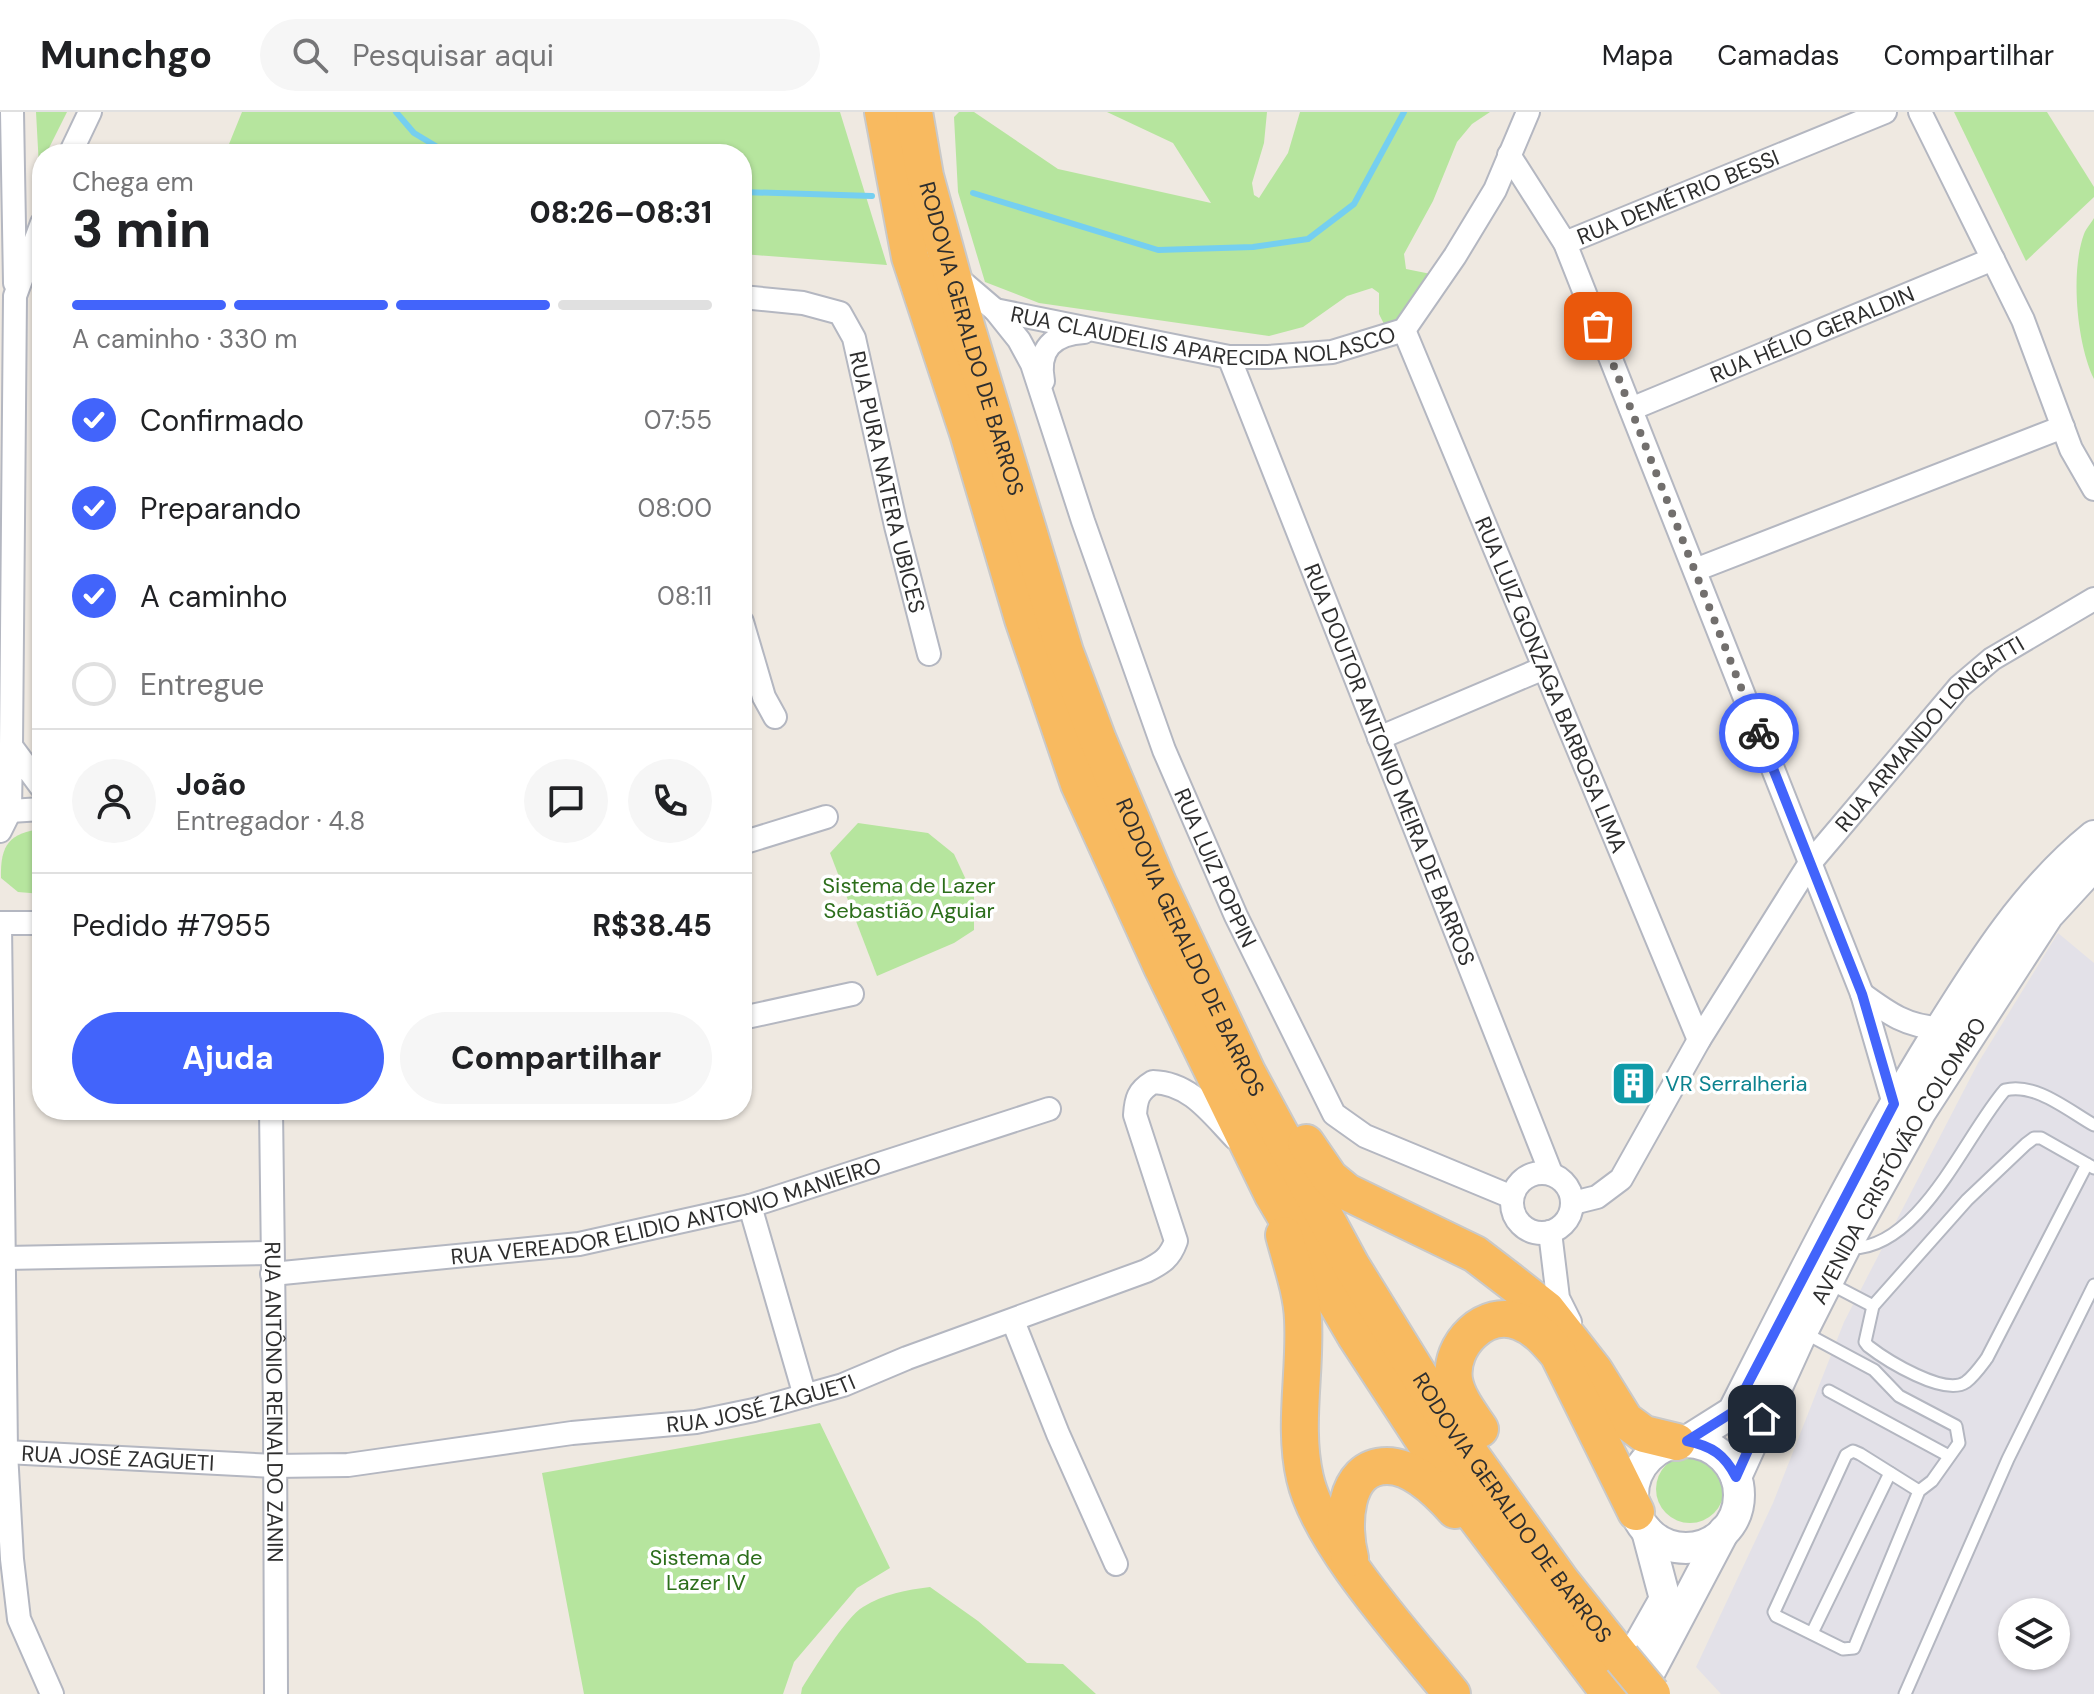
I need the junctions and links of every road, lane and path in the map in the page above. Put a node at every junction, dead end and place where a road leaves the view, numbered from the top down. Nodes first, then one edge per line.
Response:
1 (12, 112) edge
2 (90, 112) edge
3 (883, 112) edge
4 (914, 112) edge
5 (1528, 112) edge
6 (1885, 112) edge
7 (1920, 112) edge
8 (75, 144) edge
9 (1509, 155) junction
10 (1565, 243) junction
11 (32, 250) edge
12 (1993, 259) junction
13 (954, 274) junction
14 (15, 296) junction
15 (752, 298) edge
16 (995, 310) junction
17 (1404, 330) junction
18 (1101, 331) junction
19 (1229, 357) junction
20 (1631, 409) junction
21 (1052, 425) junction
22 (2063, 427) junction
23 (6, 462) edge
24 (2094, 489) edge
25 (1695, 570) junction
26 (2094, 599) edge
27 (929, 654) dead end
28 (752, 656) edge
29 (1544, 668) junction
30 (775, 717) dead end
31 (1379, 738) junction
32 (11, 746) junction
33 (32, 774) edge
34 (32, 812) edge
35 (826, 817) dead end
36 (3, 820) edge
37 (2094, 836) edge
38 (752, 840) edge
39 (1810, 863) junction
40 (2094, 865) edge
41 (0, 923) edge
42 (32, 923) edge
43 (1179, 926) junction
44 (852, 994) dead end
45 (1862, 994) junction
46 (752, 1016) edge
47 (1940, 1028) junction
48 (1699, 1040) junction
49 (1894, 1104) junction
50 (1049, 1109) dead end
51 (271, 1120) edge
52 (2094, 1125) edge
53 (1255, 1159) junction
54 (2090, 1166) edge
55 (1551, 1173) junction
56 (1273, 1195) junction
57 (1512, 1197) junction
58 (1573, 1203) junction
59 (750, 1206) junction
60 (1550, 1232) junction
61 (1845, 1247) junction
62 (5, 1258) junction
63 (272, 1264) junction
64 (1816, 1277) junction
65 (2094, 1285) edge
66 (1873, 1306) junction
67 (1013, 1321) junction
68 (1802, 1332) junction
69 (1882, 1355) junction
70 (1594, 1370) junction
71 (1874, 1370) junction
72 (3, 1375) edge
73 (1829, 1391) dead end
74 (805, 1396) junction
75 (1682, 1442) junction
76 (6, 1452) junction
77 (1949, 1456) junction
78 (274, 1466) junction
79 (1890, 1473) junction
80 (1736, 1477) junction
81 (1919, 1491) junction
82 (1641, 1522) junction
83 (1724, 1531) junction
84 (1116, 1564) dead end
85 (1354, 1571) junction
86 (10, 1620) edge
87 (1560, 1629) junction
88 (1812, 1633) junction
89 (1415, 1648) junction
90 (1613, 1677) edge
91 (52, 1694) edge
92 (276, 1694) edge
93 (1434, 1694) edge
94 (1452, 1694) edge
95 (1638, 1694) edge
96 (1652, 1694) edge
97 (1905, 1694) edge

1 - 14 street
2 - 8 street
3 - 53 highway, RODOVIA GERALDO DE BARROS
4 - 13 highway, RODOVIA GERALDO DE BARROS
5 - 9 street, RUA CLAUDELIS APARECIDA NOLASCO
6 - 10 street, RUA DEMÉTRIO BESSI
7 - 12 street
9 - 10 street, RUA DEMÉTRIO BESSI
9 - 17 street, RUA CLAUDELIS APARECIDA NOLASCO
10 - 20 street
11 - 14 street
12 - 20 street, RUA HÉLIO GERALDIN
12 - 22 street
13 - 16 street, RUA CLAUDELIS APARECIDA NOLASCO
13 - 43 highway, RODOVIA GERALDO DE BARROS
14 - 23 street
15 - 27 street, RUA PURA NATERA UBICES
16 - 18 street, RUA CLAUDELIS APARECIDA NOLASCO
16 - 21 street, RUA LUIZ POPPIN
17 - 19 street, RUA CLAUDELIS APARECIDA NOLASCO
17 - 29 street, RUA LUIZ GONZAGA BARBOSA LIMA
18 - 19 street, RUA CLAUDELIS APARECIDA NOLASCO
18 - 21 street, RUA LUIZ POPPIN
19 - 31 street, RUA DOUTOR ANTONIO MEIRA DE BARROS
20 - 25 street
21 - 57 street, RUA LUIZ POPPIN
22 - 24 street
22 - 25 street
23 - 32 street
25 - 39 street
26 - 39 street, RUA ARMANDO LONGATTI
28 - 30 street
29 - 31 street
29 - 48 street, RUA LUIZ GONZAGA BARBOSA LIMA
31 - 55 street, RUA DOUTOR ANTONIO MEIRA DE BARROS
32 - 33 street
32 - 36 street
34 - 36 street
35 - 38 street
37 - 47 main road, AVENIDA CRISTÓVÃO COLOMBO
39 - 45 street
39 - 48 street, RUA ARMANDO LONGATTI
40 - 61 main road, AVENIDA CRISTÓVÃO COLOMBO
41 - 42 street
41 - 62 street
43 - 70 highway
43 - 90 highway, RODOVIA GERALDO DE BARROS
44 - 46 street
45 - 47 street
45 - 49 street
47 - 49 main road, AVENIDA CRISTÓVÃO COLOMBO
48 - 58 street, RUA ARMANDO LONGATTI
49 - 64 main road, AVENIDA CRISTÓVÃO COLOMBO
50 - 59 street, RUA VEREADOR ELIDIO ANTONIO MANIEIRO
51 - 63 street, RUA ANTÔNIO REINALDO ZANIN
52 - 61 lane
53 - 56 highway, RODOVIA GERALDO DE BARROS
53 - 67 street, RUA JOSÉ ZAGUETI
54 - 66 lane
54 - 69 lane
55 - 57 street
55 - 58 street
56 - 85 highway
56 - 87 highway, RODOVIA GERALDO DE BARROS
57 - 60 street
58 - 60 street
59 - 63 street, RUA VEREADOR ELIDIO ANTONIO MANIEIRO
59 - 74 street
60 - 70 street
61 - 64 main road, AVENIDA CRISTÓVÃO COLOMBO
62 - 63 street, RUA VEREADOR ELIDIO ANTONIO MANIEIRO
62 - 72 street
63 - 78 street, RUA ANTÔNIO REINALDO ZANIN
64 - 66 lane
64 - 68 main road, AVENIDA CRISTÓVÃO COLOMBO
64 - 75 main road, AVENIDA CRISTÓVÃO COLOMBO
65 - 97 lane
66 - 69 lane
67 - 74 street, RUA JOSÉ ZAGUETI
67 - 84 street
68 - 71 lane
68 - 80 main road, AVENIDA CRISTÓVÃO COLOMBO
69 - 71 lane
70 - 75 highway
71 - 77 lane
72 - 76 street
73 - 77 lane
74 - 78 street, RUA JOSÉ ZAGUETI
75 - 80 main road
75 - 82 main road
76 - 78 street, RUA JOSÉ ZAGUETI
76 - 86 street
77 - 81 lane
78 - 92 street, RUA ANTÔNIO REINALDO ZANIN
79 - 81 lane
79 - 88 lane
79 - 88 lane
80 - 83 main road
81 - 88 lane
82 - 83 main road
82 - 90 main road
82 - 90 highway
83 - 95 main road
85 - 87 highway
85 - 89 highway
86 - 91 street
87 - 90 highway, RODOVIA GERALDO DE BARROS
89 - 93 highway
89 - 94 highway
90 - 96 highway, RODOVIA GERALDO DE BARROS, bridge

